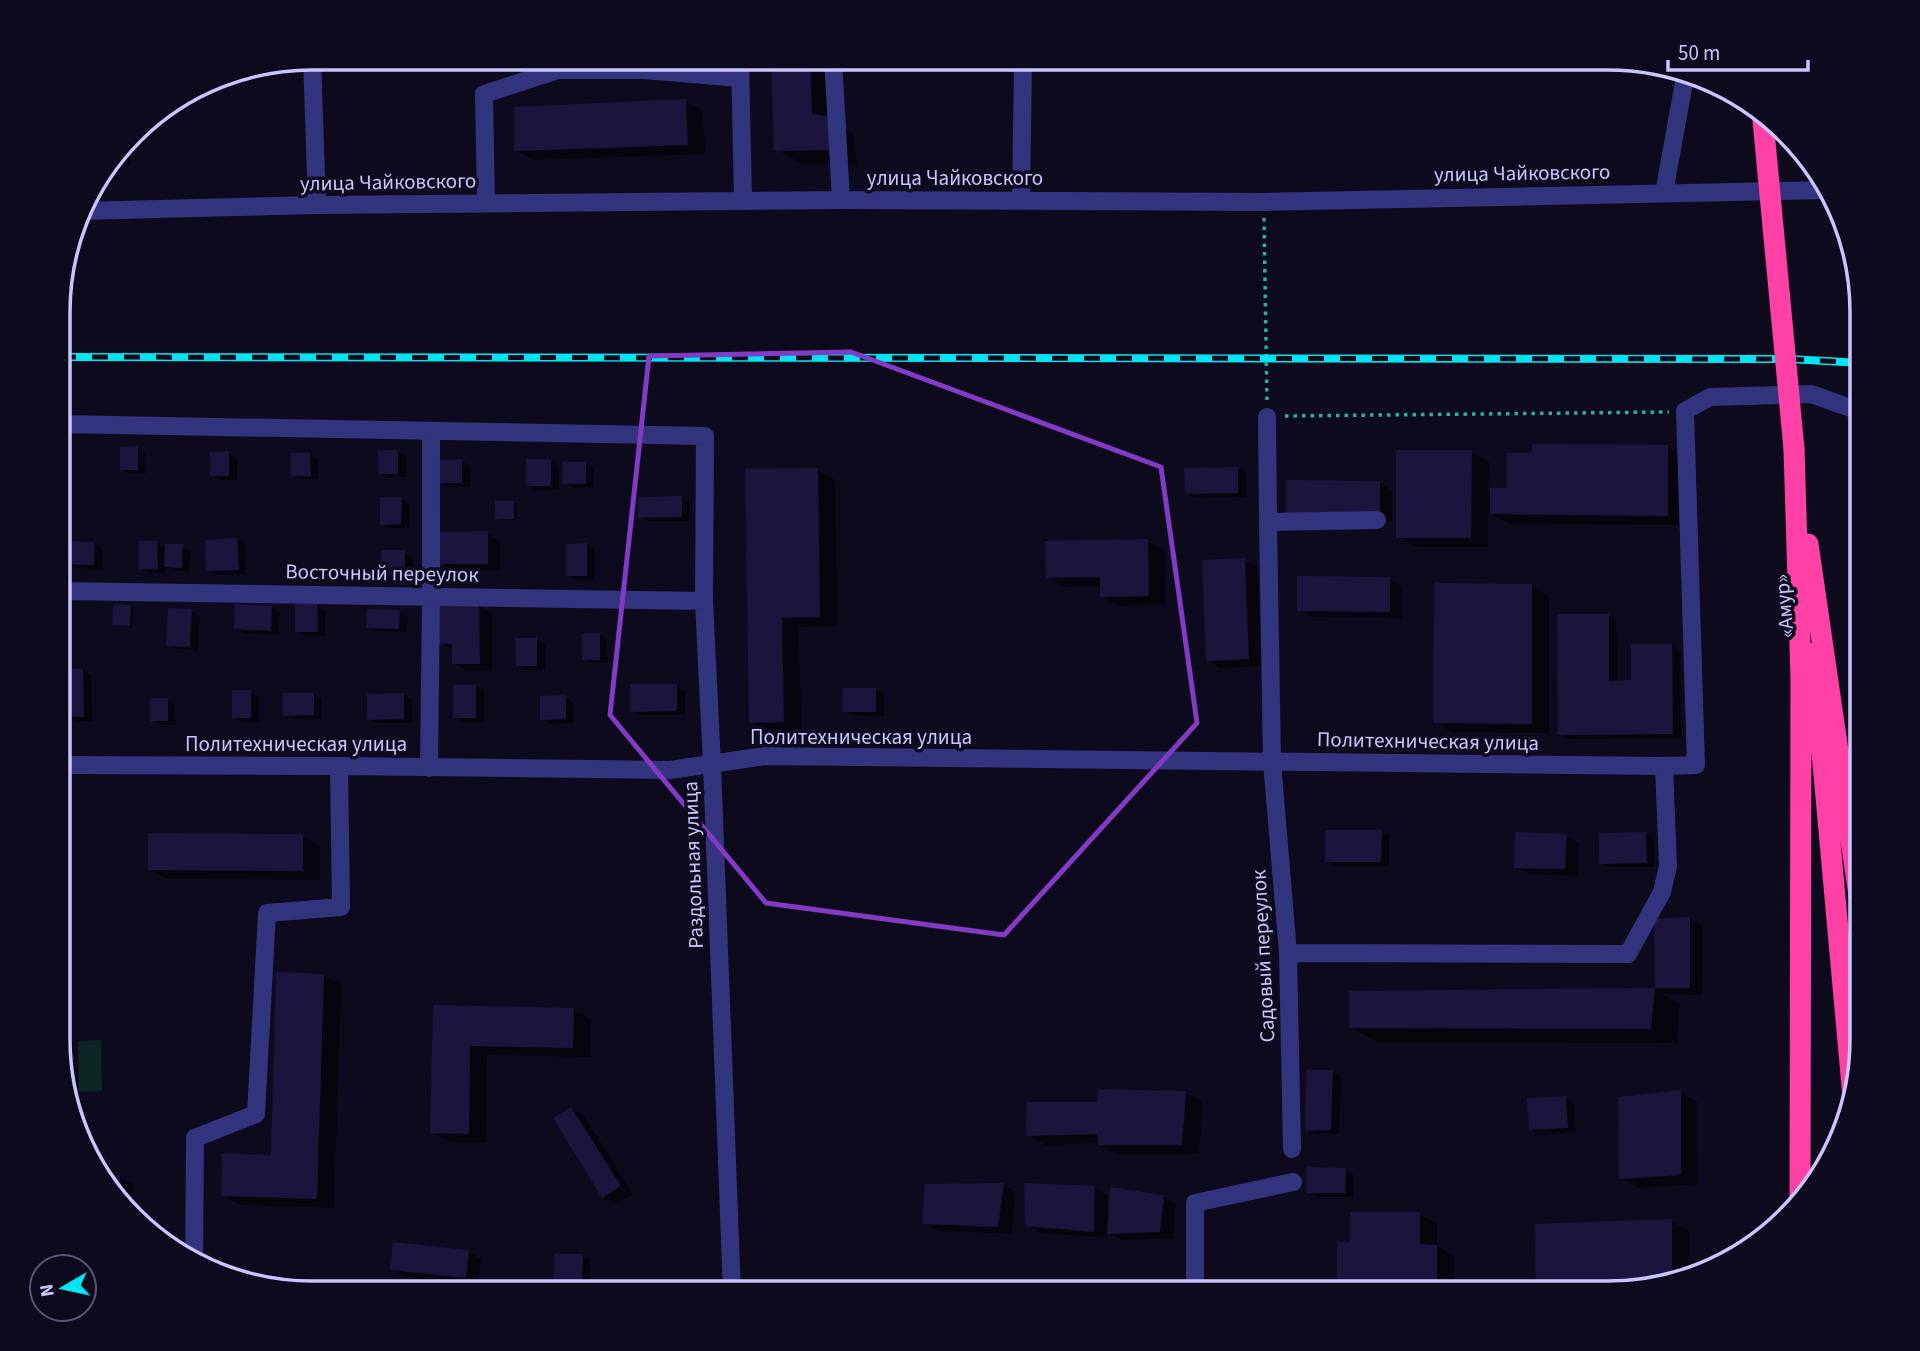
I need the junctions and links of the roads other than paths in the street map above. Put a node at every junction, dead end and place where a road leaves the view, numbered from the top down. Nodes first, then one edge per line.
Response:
1 (312, 71) edge
2 (540, 71) edge
3 (692, 71) edge
4 (740, 71) edge
5 (834, 71) edge
6 (1023, 71) edge
7 (740, 78) junction
8 (1684, 83) edge
9 (1764, 127) edge
10 (1817, 190) edge
11 (1664, 193) junction
12 (841, 200) junction
13 (743, 201) junction
14 (1021, 201) junction
15 (486, 203) junction
16 (317, 205) junction
17 (92, 211) edge
18 (1849, 407) edge
19 (1267, 417) road end
20 (70, 424) edge
21 (430, 431) junction
22 (1794, 449) junction
23 (1377, 520) dead end
24 (1268, 522) junction
25 (70, 591) edge
26 (431, 597) junction
27 (704, 601) junction
28 (1272, 762) junction
29 (71, 765) edge
30 (712, 765) junction
31 (339, 766) junction
32 (1664, 766) junction
33 (429, 768) junction
34 (1849, 827) edge
35 (1289, 953) junction
36 (1849, 1053) edge
37 (1292, 1149) dead end
38 (1293, 1182) dead end
39 (1800, 1186) edge
40 (194, 1251) edge
41 (732, 1280) edge
42 (1195, 1281) edge

1 - 16 street
2 - 15 street
3 - 7 street
4 - 7 street
5 - 12 street
6 - 14 street
7 - 13 street
8 - 11 street
9 - 22 highway, «Амур», bridge
10 - 11 street, улица Чайковского
11 - 14 street, улица Чайковского
12 - 13 street, улица Чайковского
12 - 14 street, улица Чайковского
13 - 15 street, улица Чайковского
15 - 16 street, улица Чайковского
16 - 17 street, улица Чайковского
18 - 32 street, Политехническая улица
19 - 24 street, Садовый переулок
20 - 21 street
21 - 26 street
21 - 27 street, Раздольная улица
22 - 34 highway
22 - 36 highway, «Амур»
22 - 39 highway
23 - 24 street
24 - 28 street, Садовый переулок
25 - 26 street, Восточный переулок
26 - 27 street, Восточный переулок
26 - 33 street
27 - 30 street, Раздольная улица
28 - 30 street, Политехническая улица
28 - 32 street, Политехническая улица
28 - 35 street, Садовый переулок
29 - 31 street, Политехническая улица
30 - 33 street, Политехническая улица
30 - 41 street, Раздольная улица
31 - 33 street, Политехническая улица
31 - 40 street
32 - 35 street
35 - 37 street, Садовый переулок
38 - 42 street

